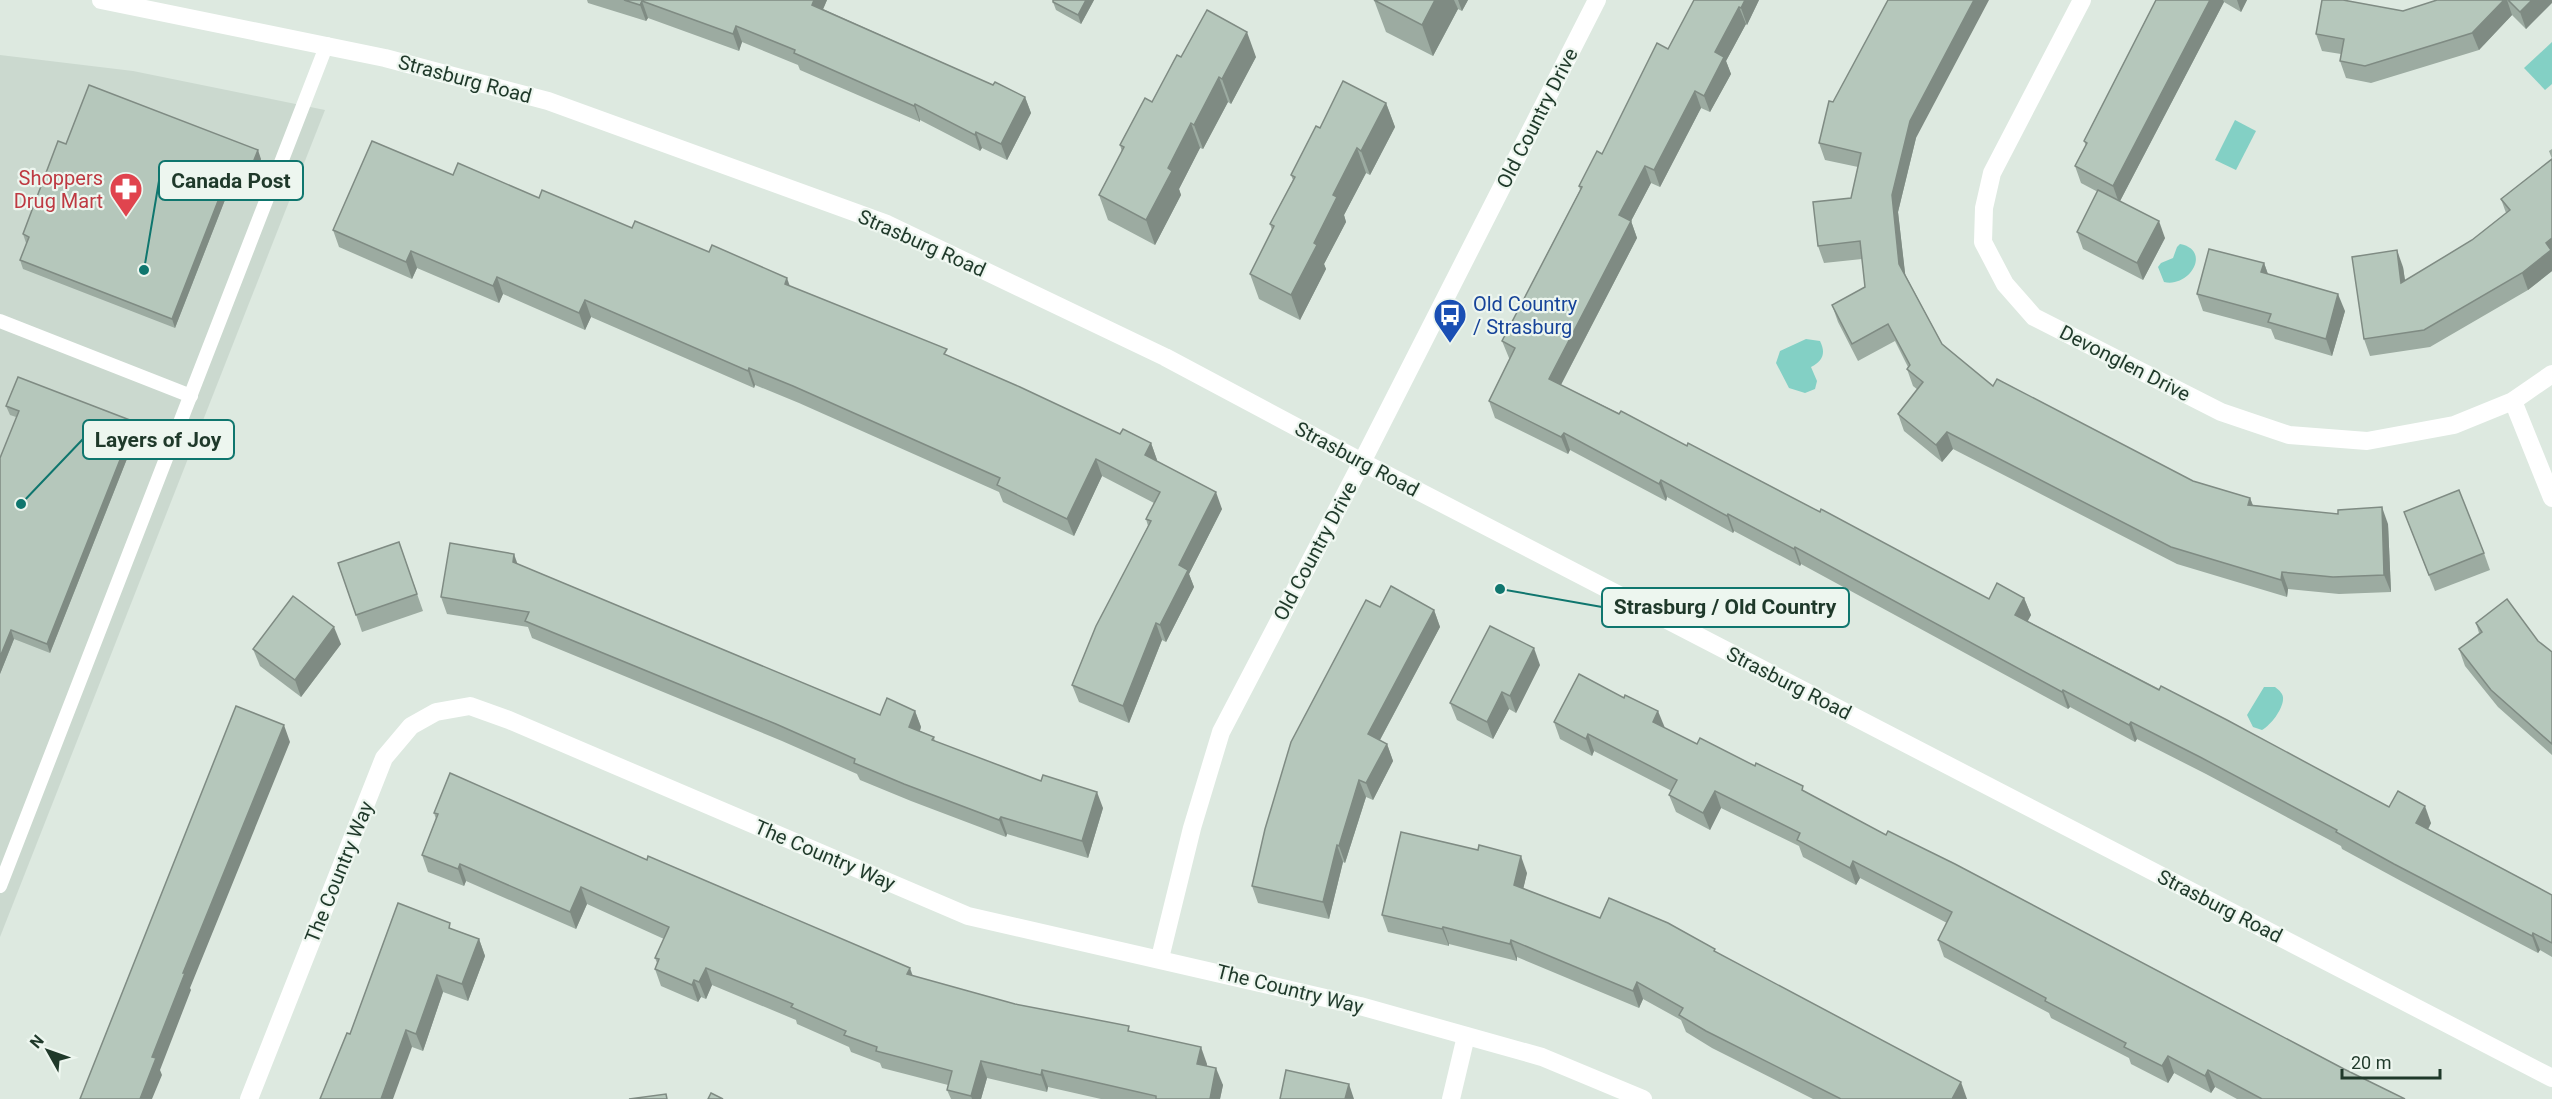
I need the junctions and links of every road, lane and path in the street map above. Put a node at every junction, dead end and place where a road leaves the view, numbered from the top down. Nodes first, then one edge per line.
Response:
1 (101, 0) edge
2 (1597, 0) edge
3 (2082, 0) edge
4 (327, 44) junction
5 (0, 321) edge
6 (2552, 374) edge
7 (191, 396) junction
8 (2513, 401) junction
9 (1362, 462) junction
10 (2552, 498) edge
11 (0, 886) edge
12 (1160, 958) junction
13 (1466, 1036) junction
14 (2552, 1078) edge
15 (249, 1099) edge
16 (1451, 1099) edge
17 (1643, 1099) edge

1 - 4 street, Strasburg Road
2 - 9 street, Old Country Drive
3 - 8 street, Devonglen Drive
4 - 7 lane
4 - 9 street, Strasburg Road
5 - 7 lane
6 - 8 street, Devonglen Drive
7 - 11 lane
8 - 10 street
9 - 12 street, Old Country Drive
9 - 14 street, Strasburg Road
12 - 13 street, The Country Way
12 - 15 street, The Country Way
13 - 16 street
13 - 17 street, The Country Way

